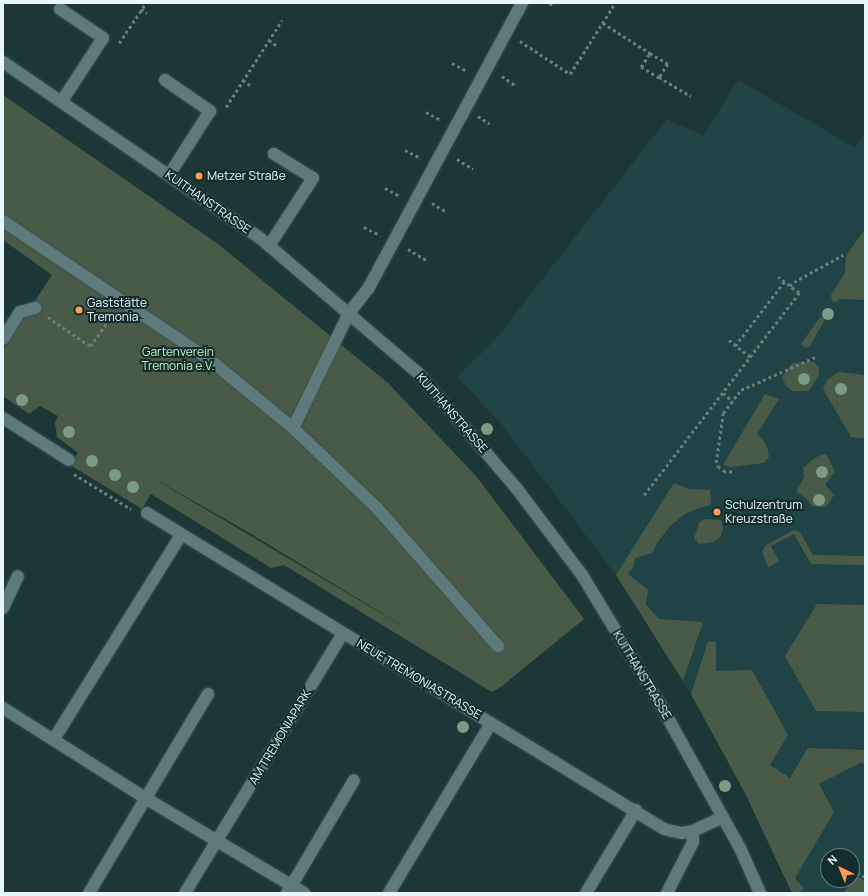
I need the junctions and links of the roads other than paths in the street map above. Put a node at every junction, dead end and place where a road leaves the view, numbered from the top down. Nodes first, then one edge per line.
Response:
1 (522, 3) edge
2 (60, 9) dead end
3 (3, 62) edge
4 (164, 80) dead end
5 (62, 101) junction
6 (274, 154) dead end
7 (168, 175) junction
8 (3, 221) edge
9 (269, 246) junction
10 (34, 308) road end
11 (349, 313) junction
12 (3, 339) edge
13 (3, 418) edge
14 (293, 428) junction
15 (69, 460) road end
16 (147, 513) road end
17 (182, 535) junction
18 (18, 576) dead end
19 (3, 608) edge
20 (343, 633) junction
21 (498, 646) dead end
22 (208, 694) dead end
23 (3, 708) edge
24 (491, 723) junction
25 (54, 739) junction
26 (354, 780) dead end
27 (147, 798) junction
28 (636, 810) junction
29 (722, 817) junction
30 (693, 831) junction
31 (217, 841) junction
32 (290, 889) edge
33 (89, 893) edge
34 (186, 893) edge
35 (304, 893) edge
36 (389, 893) edge
37 (586, 893) edge
38 (668, 893) edge
39 (760, 893) edge

1 - 11 street
2 - 5 street
3 - 5 street, KUITHANSTRASSE
4 - 7 street
5 - 7 street, KUITHANSTRASSE
6 - 9 street
7 - 9 street, KUITHANSTRASSE
8 - 14 street
9 - 11 street, KUITHANSTRASSE
10 - 12 street
11 - 14 street
11 - 29 street, KUITHANSTRASSE
13 - 15 street
14 - 21 street
16 - 17 street, NEUE TREMONIASTRASSE
17 - 20 street, NEUE TREMONIASTRASSE
17 - 25 street
18 - 19 street
20 - 24 street, NEUE TREMONIASTRASSE
20 - 31 street, AM TREMONIAPARK
22 - 27 street
23 - 25 street
24 - 28 street, NEUE TREMONIASTRASSE
24 - 36 street
25 - 27 street
26 - 32 street
27 - 31 street
27 - 33 street
28 - 30 street, NEUE TREMONIASTRASSE
28 - 37 street
29 - 30 street
29 - 39 street, KUITHANSTRASSE
30 - 38 street
31 - 32 street
31 - 34 street, AM TREMONIAPARK
32 - 35 street

